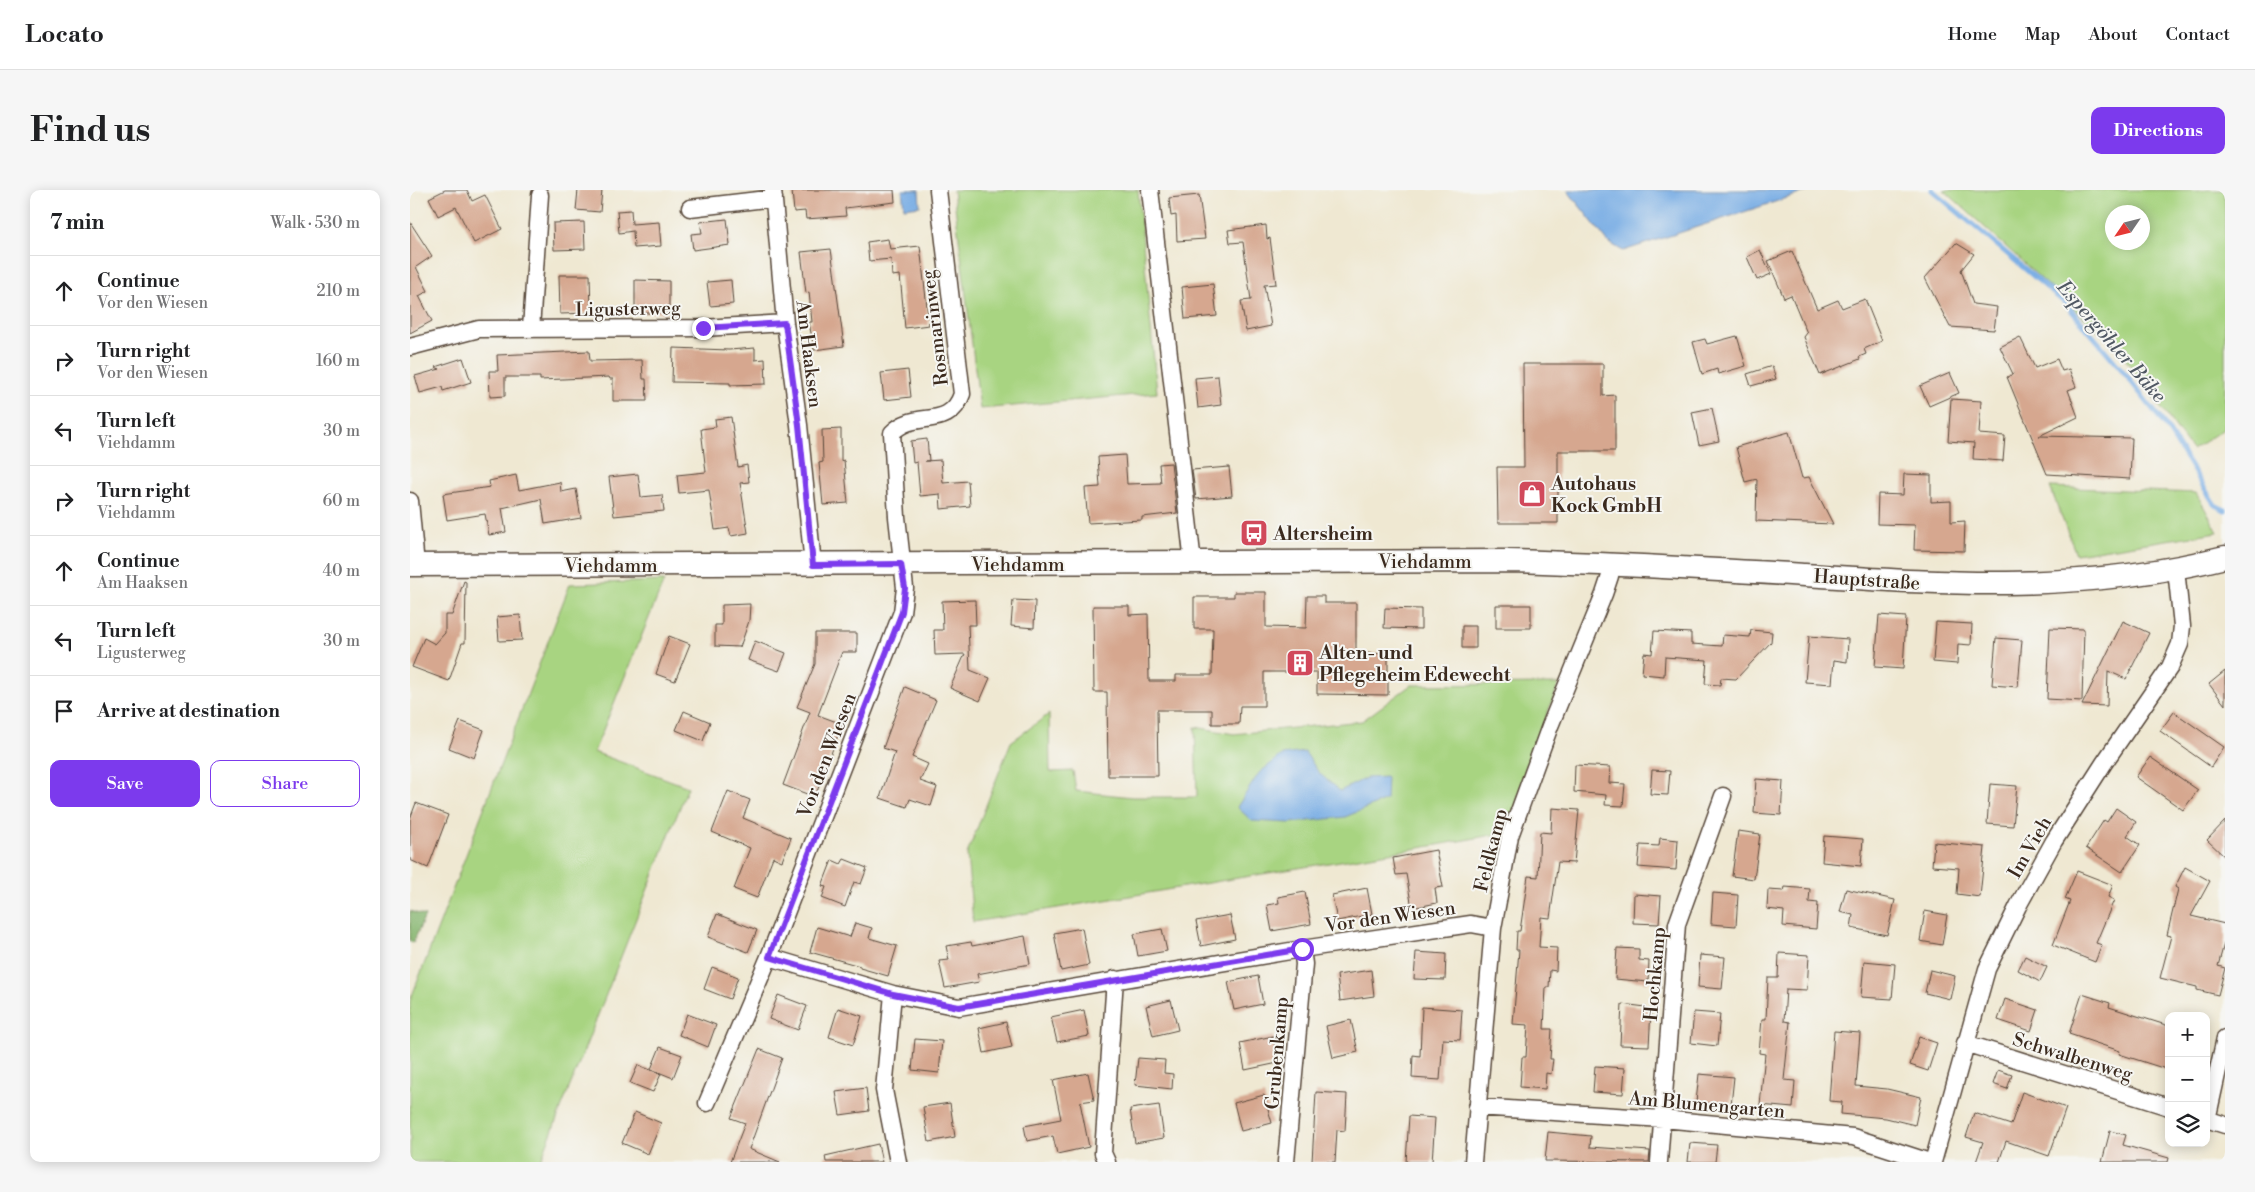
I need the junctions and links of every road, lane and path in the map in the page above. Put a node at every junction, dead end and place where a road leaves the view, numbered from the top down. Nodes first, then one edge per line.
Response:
1 (938, 190) edge
2 (1150, 190) edge
3 (774, 194) edge
4 (540, 195) dead end
5 (690, 208) dead end
6 (785, 323) junction
7 (531, 329) junction
8 (410, 347) edge
9 (410, 501) edge
10 (2225, 557) edge
11 (1507, 561) joint
12 (1193, 562) junction
13 (1612, 563) junction
14 (901, 564) junction
15 (413, 565) edge
16 (813, 565) junction
17 (2176, 570) junction
18 (1723, 796) dead end
19 (1493, 928) junction
20 (1302, 949) junction
21 (769, 957) junction
22 (1115, 979) junction
23 (893, 994) junction
24 (2225, 1038) edge
25 (1965, 1043) junction
26 (707, 1103) dead end
27 (2165, 1106) edge
28 (2210, 1106) edge
29 (1477, 1107) junction
30 (1663, 1120) junction
31 (2210, 1120) edge
32 (2225, 1125) edge
33 (898, 1162) edge
34 (1107, 1162) edge
35 (1286, 1162) edge
36 (1473, 1162) edge
37 (1659, 1162) edge
38 (1932, 1162) edge

1 - 14 street, Rosmarinweg
2 - 12 street
3 - 5 street, Am Haaksen
3 - 6 street, Am Haaksen
4 - 7 street
6 - 7 street, Ligusterweg
6 - 16 street, Am Haaksen
7 - 8 street, Ligusterweg
9 - 15 street
10 - 17 main road, Hauptstraße
11 - 12 main road, Viehdamm
11 - 13 main road, Hauptstraße
12 - 14 main road, Viehdamm
13 - 17 main road, Hauptstraße
13 - 19 street, Feldkamp
14 - 16 main road, Viehdamm
14 - 21 street, Vor den Wiesen
15 - 16 main road, Viehdamm
17 - 25 street, Im Vieh
18 - 30 street, Hochkamp
19 - 20 street, Vor den Wiesen
19 - 29 street, Feldkamp
20 - 22 street, Vor den Wiesen
20 - 35 street, Grubenkamp
21 - 23 street, Vor den Wiesen
21 - 26 street, Vor den Wiesen
22 - 23 street, Vor den Wiesen
22 - 34 street
23 - 33 street
24 - 28 street
25 - 27 street, Schwalbenweg
25 - 38 street, Im Vieh
29 - 30 street, Am Blumengarten
29 - 36 street, Feldkamp
30 - 37 street, Hochkamp
30 - 38 street, Am Blumengarten
31 - 32 street

